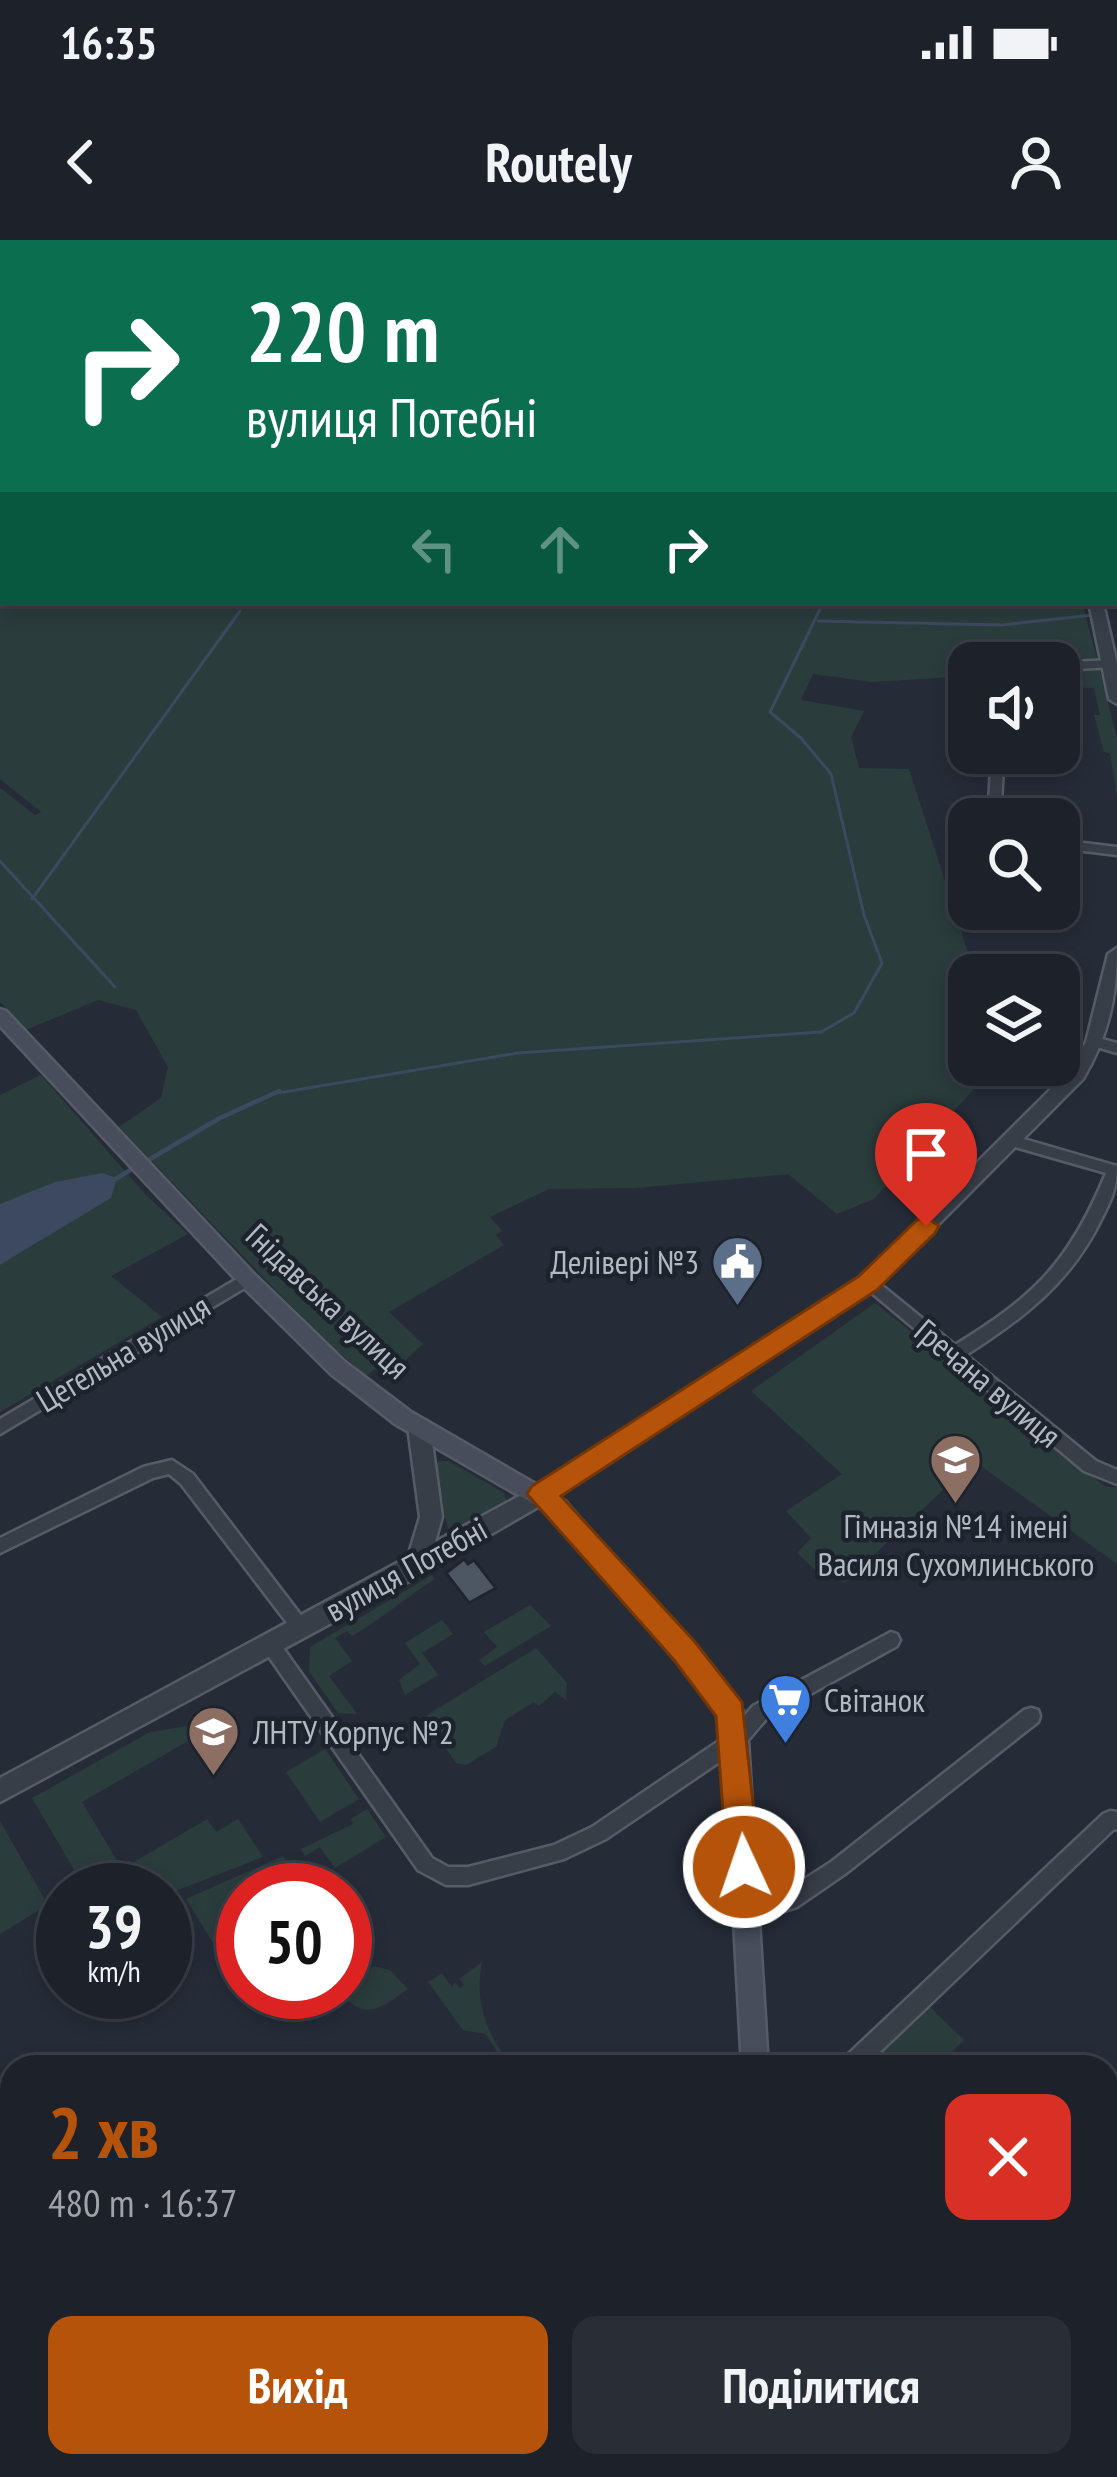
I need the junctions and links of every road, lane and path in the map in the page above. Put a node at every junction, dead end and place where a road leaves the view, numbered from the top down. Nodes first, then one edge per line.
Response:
1 (1102, 616) edge
2 (1110, 664) junction
3 (1080, 665) edge
4 (1116, 692) edge
5 (1080, 847) edge
6 (1117, 851) edge
7 (1117, 954) edge
8 (0, 1016) edge
9 (1095, 1042) junction
10 (1117, 1048) edge
11 (1013, 1141) junction
12 (1116, 1171) edge
13 (247, 1279) junction
14 (868, 1283) junction
15 (954, 1354) junction
16 (0, 1427) edge
17 (419, 1427) junction
18 (1114, 1477) edge
19 (542, 1494) junction
20 (0, 1546) edge
21 (416, 1566) junction
22 (300, 1628) junction
23 (891, 1640) dead end
24 (269, 1644) junction
25 (1031, 1716) dead end
26 (736, 1740) junction
27 (0, 1791) edge
28 (1117, 1821) edge
29 (746, 1905) junction
30 (754, 2055) edge
31 (862, 2055) edge

1 - 2 street
2 - 3 street
2 - 4 street
5 - 6 street
7 - 9 street, вулиця Потебні
8 - 13 main road, Гнідавська вулиця
9 - 10 street
9 - 11 street, вулиця Потебні
11 - 12 street
11 - 14 street, вулиця Потебні
12 - 15 street
13 - 16 street, Цегельна вулиця
13 - 17 main road, Гнідавська вулиця
14 - 15 street, Гречана вулиця
14 - 19 street, вулиця Потебні
15 - 18 street, Гречана вулиця
17 - 19 main road, Гнідавська вулиця
17 - 21 street
19 - 21 street, вулиця Потебні
19 - 26 main road, Гнідавська вулиця
20 - 22 street
21 - 22 street, вулиця Потебні
22 - 24 street, вулиця Потебні
23 - 26 street
24 - 26 street
24 - 27 street, вулиця Потебні
25 - 29 street
26 - 29 main road, Гнідавська вулиця
28 - 31 street
29 - 30 main road, Гнідавська вулиця

